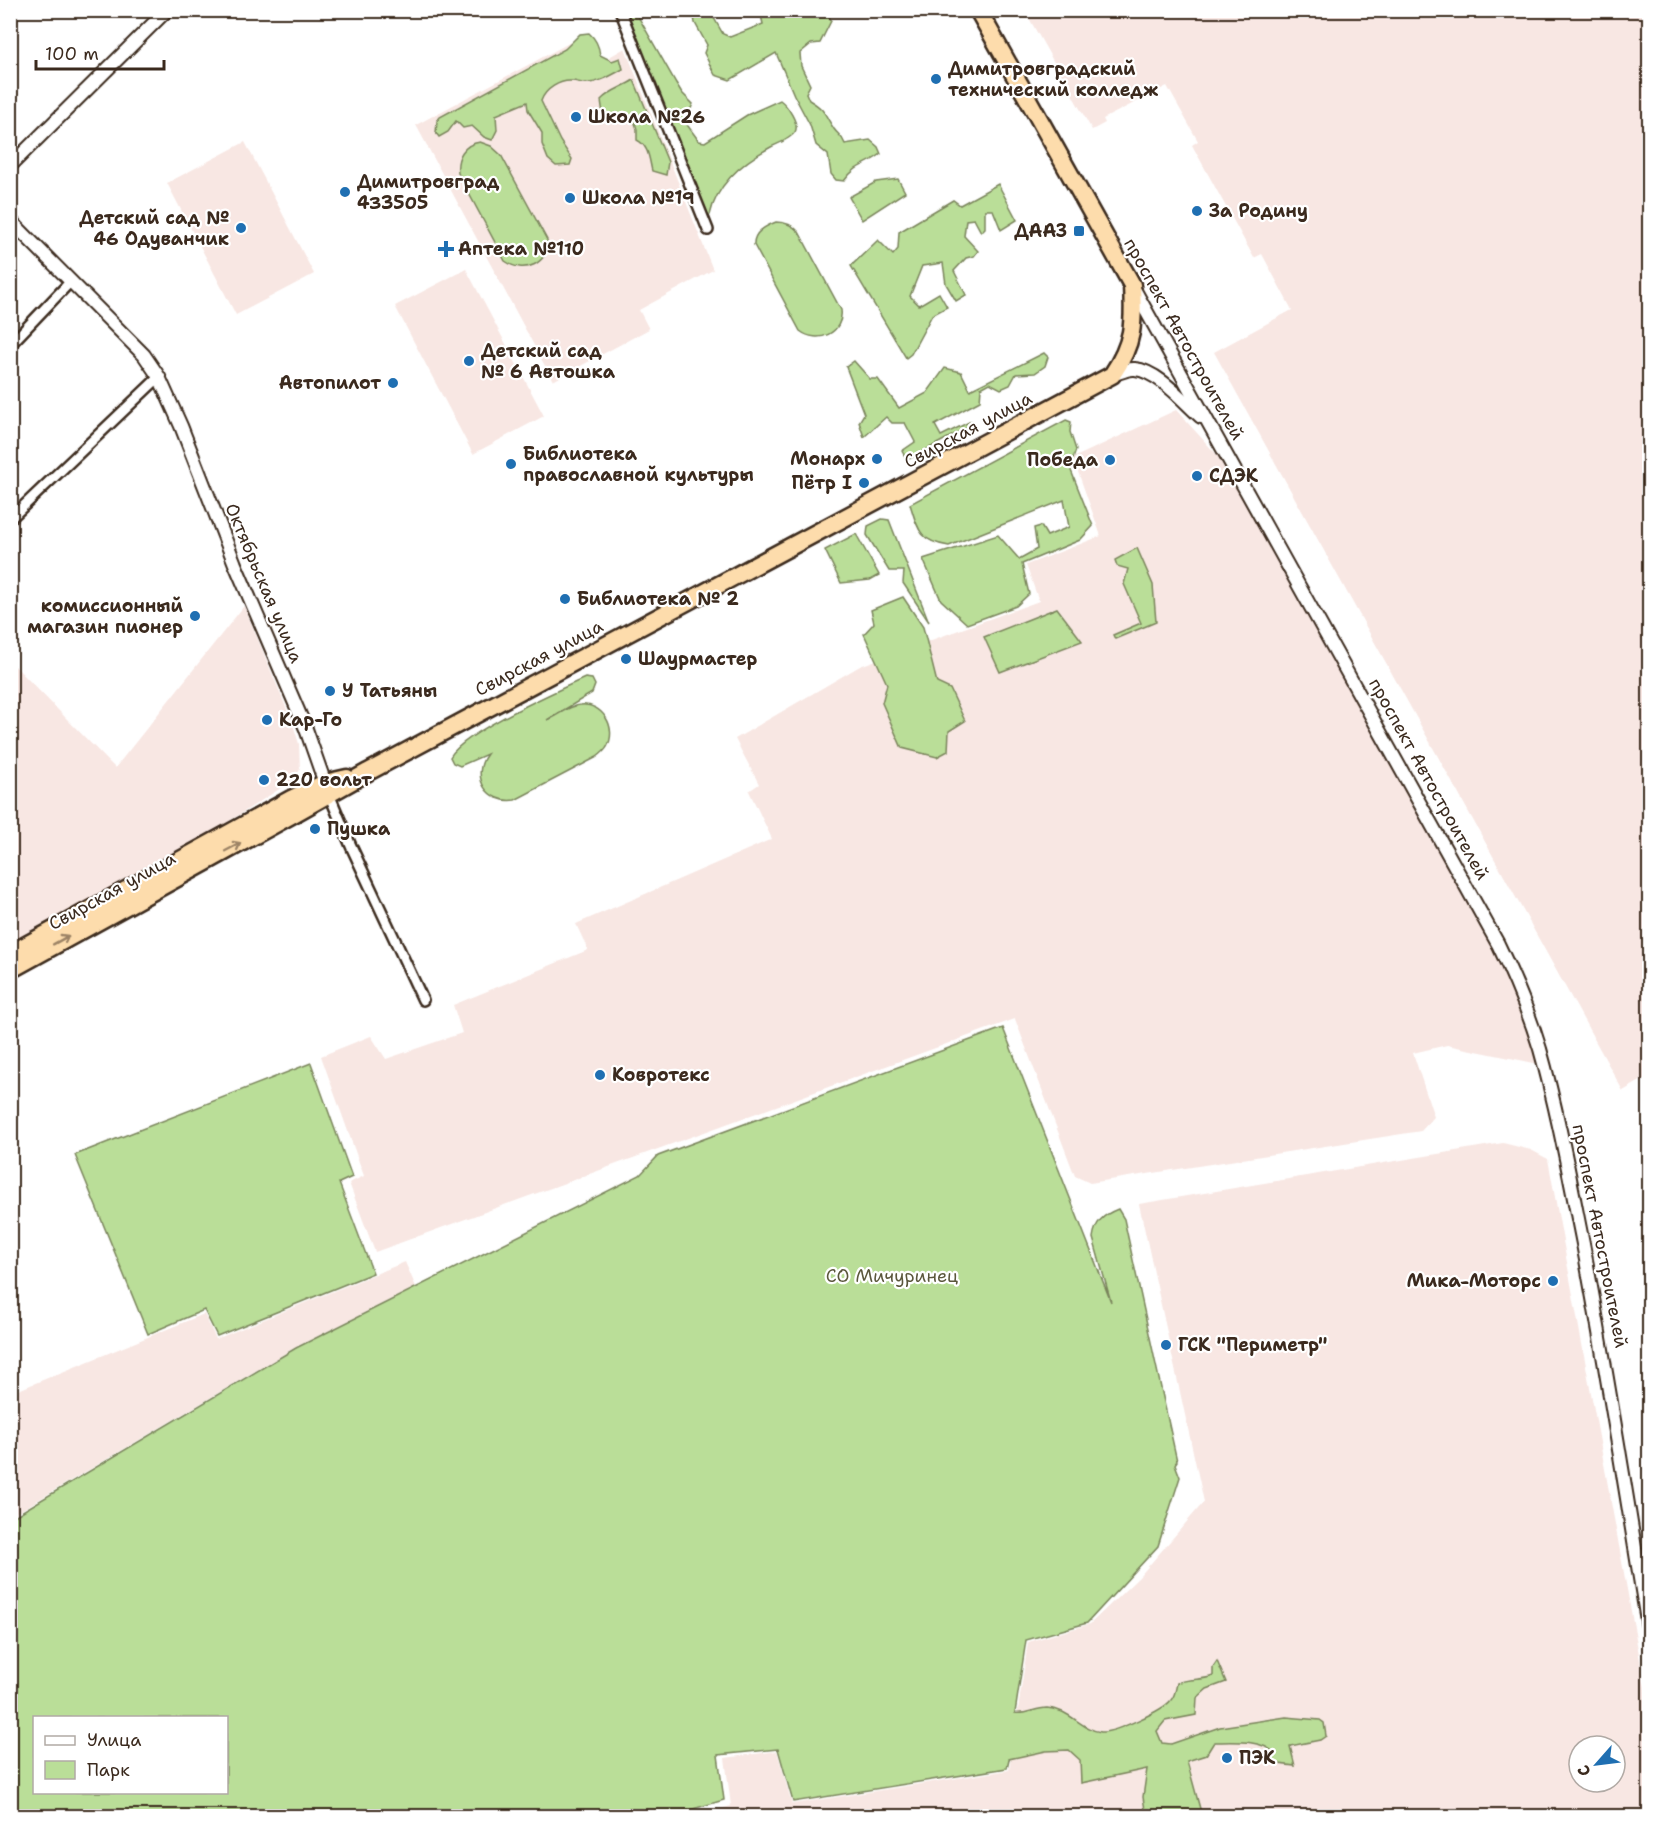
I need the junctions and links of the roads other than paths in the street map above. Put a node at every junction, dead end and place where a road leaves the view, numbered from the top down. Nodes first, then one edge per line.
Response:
1 (167, 10) edge
2 (620, 10) edge
3 (978, 10) edge
4 (10, 166) edge
5 (10, 220) edge
6 (708, 230) dead end
7 (71, 281) junction
8 (1132, 285) junction
9 (10, 345) edge
10 (1112, 375) junction
11 (159, 378) junction
12 (1209, 423) junction
13 (10, 519) edge
14 (327, 789) junction
15 (10, 954) edge
16 (10, 969) edge
17 (423, 1000) dead end
18 (1650, 1639) edge

1 - 4 main road
2 - 6 street
3 - 8 highway, проспект Автостроителей
5 - 7 main road, Октябрьская улица
7 - 9 street
7 - 11 main road, Октябрьская улица
8 - 10 highway
8 - 12 main road, проспект Автостроителей
10 - 12 main road, Свирская улица
10 - 14 highway, Свирская улица
11 - 13 street
11 - 14 main road, Октябрьская улица
12 - 18 main road, проспект Автостроителей
14 - 15 highway, Свирская улица
16 -> 14 highway, Свирская улица
14 - 17 street, Октябрьская улица

